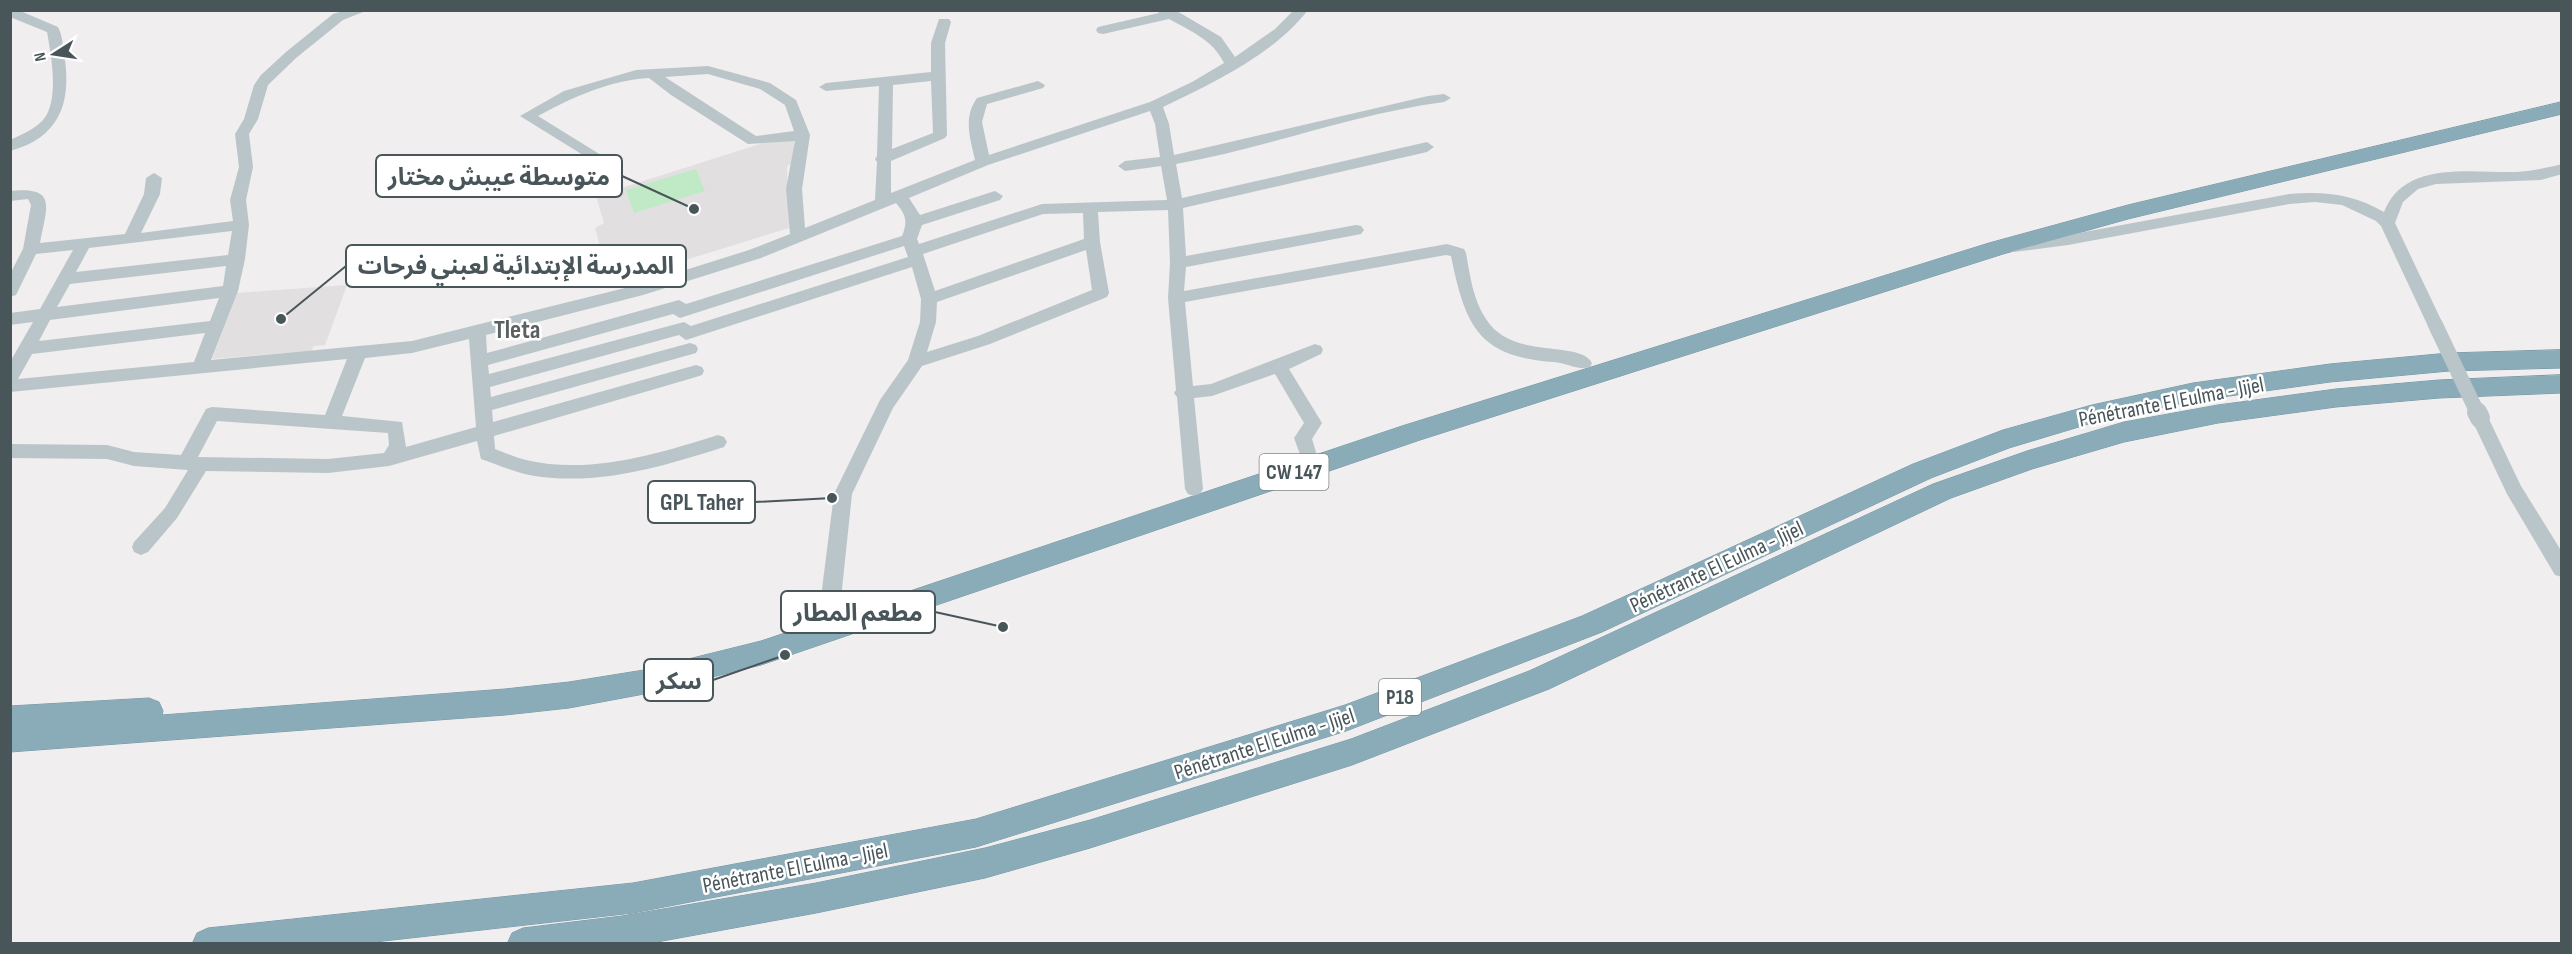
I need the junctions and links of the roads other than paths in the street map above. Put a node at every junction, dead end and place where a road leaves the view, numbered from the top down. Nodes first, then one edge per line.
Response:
1 (362, 10) edge
2 (1302, 10) edge
3 (10, 12) edge
4 (1166, 13) edge
5 (944, 21) dead end
6 (1103, 30) dead end
7 (1232, 64) junction
8 (652, 73) junction
9 (938, 76) junction
10 (886, 81) junction
11 (1038, 85) dead end
12 (826, 87) dead end
13 (2562, 97) edge
14 (1444, 98) dead end
15 (1155, 105) junction
16 (2562, 108) edge
17 (803, 135) junction
18 (10, 146) edge
19 (1427, 147) dead end
20 (882, 159) junction
21 (983, 162) junction
22 (1169, 162) junction
23 (604, 164) dead end
24 (1125, 166) dead end
25 (2562, 169) edge
26 (154, 178) dead end
27 (995, 196) dead end
28 (900, 197) junction
29 (10, 198) edge
30 (883, 204) junction
31 (1175, 205) junction
32 (1090, 207) junction
33 (915, 222) junction
34 (2387, 223) junction
35 (241, 225) junction
36 (1356, 230) dead end
37 (798, 238) junction
38 (130, 239) junction
39 (1092, 242) junction
40 (84, 244) junction
41 (1997, 248) junction
42 (31, 249) junction
43 (914, 250) junction
44 (237, 259) junction
45 (1178, 262) junction
46 (66, 279) junction
47 (672, 280) junction
48 (10, 291) edge
49 (230, 291) junction
50 (1176, 298) junction
51 (929, 299) junction
52 (47, 314) junction
53 (10, 319) edge
54 (217, 326) junction
55 (684, 326) junction
56 (477, 331) junction
57 (28, 348) junction
58 (1315, 350) dead end
59 (358, 353) junction
60 (2562, 359) edge
61 (479, 361) junction
62 (916, 362) junction
63 (1584, 363) junction
64 (1279, 366) junction
65 (200, 368) junction
66 (10, 378) edge
67 (481, 383) junction
68 (2562, 384) edge
69 (10, 386) edge
70 (1183, 393) junction
71 (483, 406) junction
72 (331, 422) junction
73 (485, 431) junction
74 (718, 442) dead end
75 (10, 451) edge
76 (1307, 452) junction
77 (389, 459) junction
78 (194, 463) junction
79 (1194, 489) junction
80 (141, 547) dead end
81 (2562, 569) edge
82 (836, 611) junction
83 (10, 719) edge
84 (10, 739) edge
85 (208, 944) edge
86 (523, 944) edge

1 - 35 street
2 - 7 street
3 - 18 street
4 - 6 street
4 - 7 street
5 - 9 street
7 - 15 street
8 - 17 street
8 - 17 street
8 - 23 street
9 - 10 street
9 - 20 street
10 - 12 street
10 - 20 street
11 - 21 street
13 - 63 highway, CW 147
14 - 22 street
15 - 21 street
15 - 22 street
16 - 41 highway, CW 147
17 - 37 street
19 - 31 street
20 - 30 street
21 - 28 street
22 - 24 street
22 - 31 street
25 - 34 street
26 - 38 street
27 - 33 street
28 - 30 street
28 - 33 street
29 - 42 street
30 - 37 street
31 - 32 street
31 - 45 street
32 - 39 street
32 - 43 street
33 - 43 street
34 - 41 street
34 - 81 street, bridge
35 - 38 street
35 - 44 street
36 - 45 street
37 - 47 street
38 - 40 street
39 - 51 street
39 - 62 street
40 - 42 street
40 - 46 street
41 - 84 highway, CW 147
42 - 48 street
43 - 51 street
43 - 55 street
43 - 55 street
44 - 46 street
44 - 49 street
45 - 50 street
46 - 52 street
47 - 55 street
47 - 56 street
49 - 52 street
49 - 54 street
50 - 63 street
50 - 70 street
51 - 62 street
52 - 53 street
52 - 57 street
54 - 57 street
54 - 65 street
55 - 61 street
55 - 67 street
55 - 71 street
55 - 73 street
56 - 59 street
56 - 61 street
57 - 66 street
58 - 64 street
59 - 65 street
59 - 72 street
60 - 85 highway, Pénétrante El Eulma - Jijel / P18
61 - 67 street
62 - 82 street
63 - 76 highway, CW 147
64 - 70 street
64 - 76 street
65 - 69 street
67 - 71 street
68 - 86 highway, Pénétrante El Eulma - Jijel / P18
70 - 79 street
71 - 73 street
72 - 77 street
72 - 78 street
73 - 74 street
73 - 77 street
75 - 78 street
76 - 79 highway, CW 147
77 - 78 street
78 - 80 street
79 - 82 highway, CW 147
82 - 83 highway, CW 147

